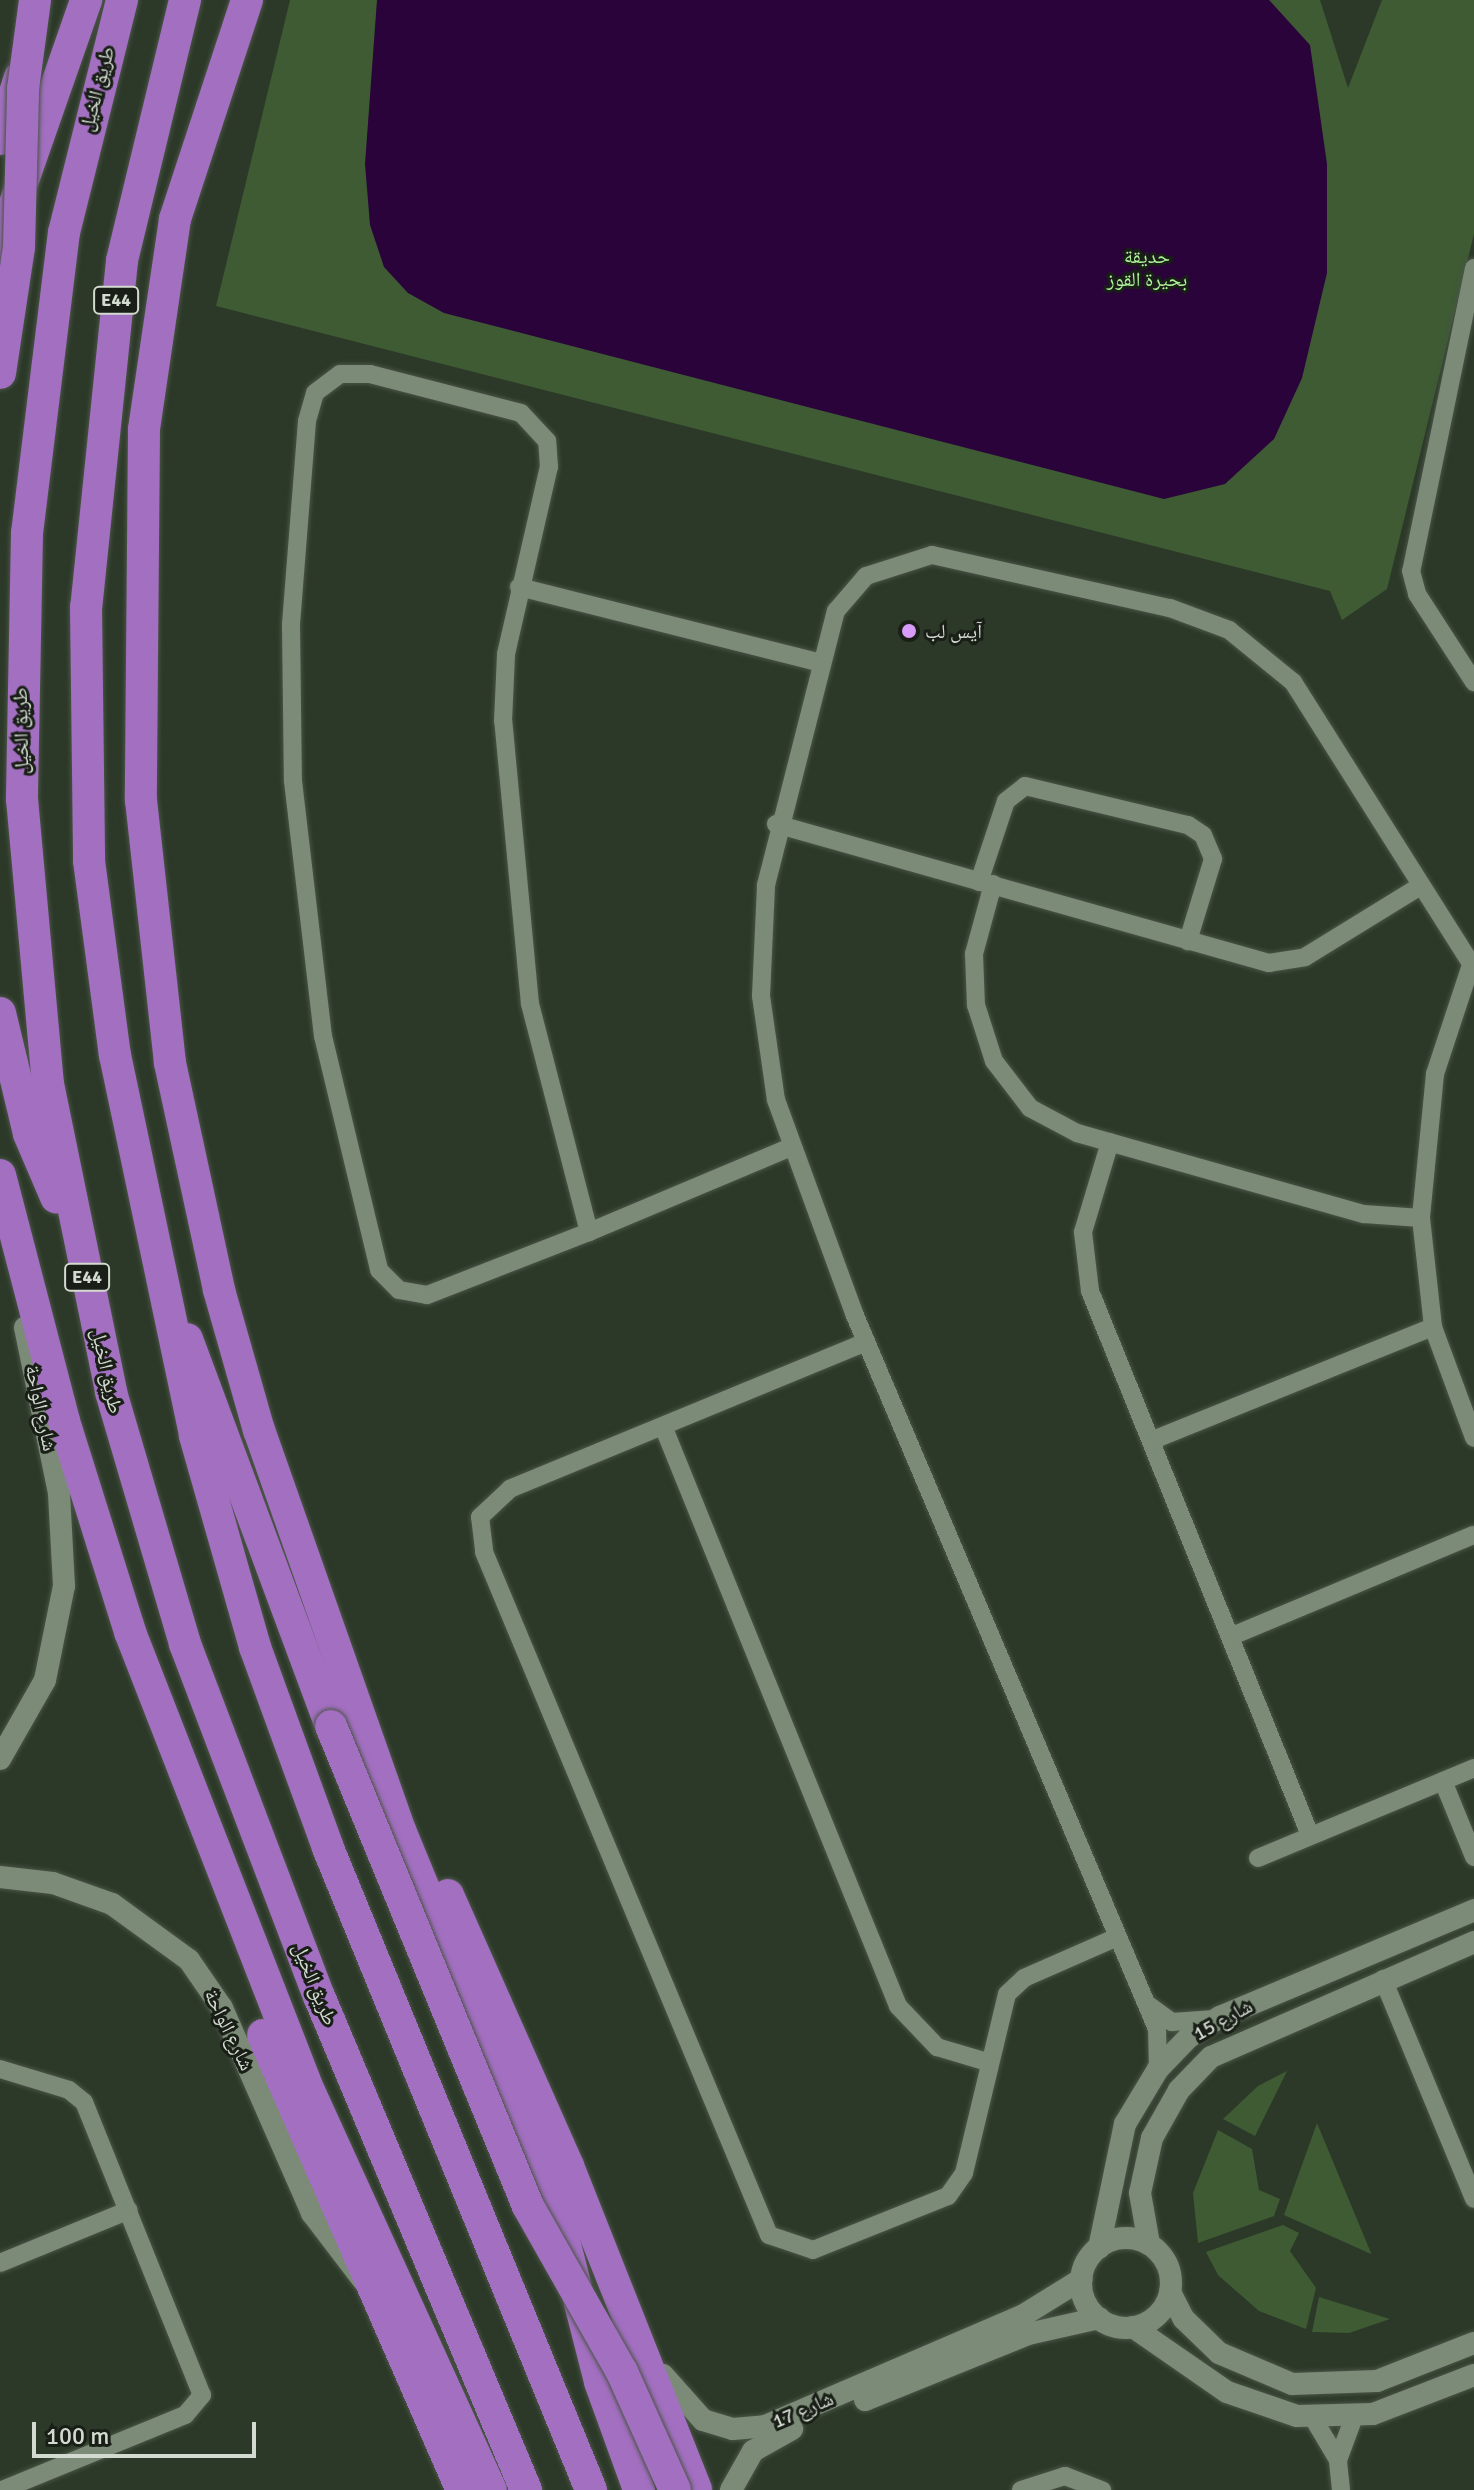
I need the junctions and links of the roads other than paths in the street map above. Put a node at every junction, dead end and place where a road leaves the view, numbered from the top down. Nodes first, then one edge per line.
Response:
1 (35, 0) edge
2 (50, 0) edge
3 (86, 0) edge
4 (122, 0) edge
5 (185, 0) edge
6 (224, 0) edge
7 (247, 0) edge
8 (201, 125) junction
9 (0, 139) edge
10 (0, 246) edge
11 (1474, 268) edge
12 (1455, 360) junction
13 (1474, 364) edge
14 (0, 373) edge
15 (519, 587) junction
16 (818, 662) junction
17 (1474, 682) edge
18 (776, 824) junction
19 (986, 883) junction
20 (1419, 887) junction
21 (1188, 941) junction
22 (1472, 966) edge
23 (0, 1013) edge
24 (1110, 1142) junction
25 (789, 1148) junction
26 (0, 1175) edge
27 (1421, 1218) junction
28 (589, 1232) junction
29 (15, 1234) junction
30 (78, 1236) junction
31 (158, 1278) junction
32 (1433, 1327) junction
33 (866, 1342) junction
34 (663, 1426) junction
35 (1474, 1438) edge
36 (1153, 1440) junction
37 (1474, 1535) edge
38 (1232, 1636) junction
39 (370, 1746) junction
40 (0, 1759) edge
41 (1474, 1768) edge
42 (1443, 1781) junction
43 (1310, 1835) junction
44 (214, 1851) junction
45 (1474, 1857) edge
46 (1258, 1858) dead end
47 (0, 1877) edge
48 (1471, 1908) edge
49 (1113, 1939) junction
50 (1474, 1942) edge
51 (1383, 1979) junction
52 (1142, 2000) junction
53 (1220, 2017) junction
54 (987, 2062) junction
55 (0, 2069) edge
56 (1158, 2069) junction
57 (1474, 2199) edge
58 (129, 2210) junction
59 (1149, 2244) junction
60 (599, 2248) junction
61 (1099, 2248) junction
62 (0, 2263) edge
63 (1082, 2279) junction
64 (368, 2285) junction
65 (1170, 2292) junction
66 (1099, 2318) junction
67 (1133, 2327) junction
68 (1474, 2343) edge
69 (1474, 2375) edge
70 (1354, 2417) junction
71 (1313, 2418) junction
72 (1338, 2460) junction
73 (2, 2490) edge
74 (462, 2490) edge
75 (491, 2490) edge
76 (526, 2490) edge
77 (591, 2490) edge
78 (639, 2490) edge
79 (675, 2490) edge
80 (696, 2490) edge
81 (731, 2490) edge
82 (1021, 2490) edge
83 (1102, 2490) edge
84 (1341, 2490) edge

1 - 14 highway, bridge
2 - 9 highway
3 - 10 highway
4 - 30 highway, طريق الخيل / E44
5 - 31 highway, E44
6 - 8 highway
7 - 8 highway
8 - 39 highway
11 - 12 street
12 - 13 street
12 - 17 street
15 - 16 street
15 - 28 street
15 - 28 street
16 - 18 street
16 - 20 street
18 - 19 street
18 - 25 street
19 - 21 street
19 - 21 street
19 - 24 street
20 - 21 street
20 - 22 street
22 - 27 street
23 - 30 highway
24 - 27 street
24 - 36 street
25 - 28 street
25 - 33 street
26 - 29 highway
27 - 32 street
29 - 40 street, شارع الواحة
29 - 44 highway
30 - 76 highway, طريق الخيل / E44
31 - 77 highway, E44
31 - 79 highway, bridge
32 - 35 street
32 - 36 street
33 - 34 street
33 - 49 street
34 - 54 street
34 - 54 street
36 - 38 street
37 - 38 street
38 - 43 street
39 - 60 highway
39 - 78 highway
41 - 42 street
42 - 43 street
42 - 45 street
43 - 46 street
44 - 64 highway
44 - 75 highway
47 - 64 street, شارع الواحة
48 - 53 street, شارع 15
49 - 52 street
49 - 54 street
50 - 51 street, شارع 15
51 - 57 street
51 - 59 street, شارع 15
52 - 53 street
52 - 56 street
53 - 56 street, شارع 15
55 - 58 street
56 - 61 street, شارع 15
58 - 62 street
58 - 73 street
59 - 61 street
59 - 65 street
60 - 63 street, 17 شارع
60 - 80 highway
61 - 63 street
63 - 66 street
64 - 74 highway
65 - 67 street
65 - 68 street
66 - 67 street
66 - 81 street, 17 شارع
67 - 71 street
69 - 70 street
70 - 71 street
70 - 72 street
71 - 72 street
72 - 84 street
82 - 83 street

